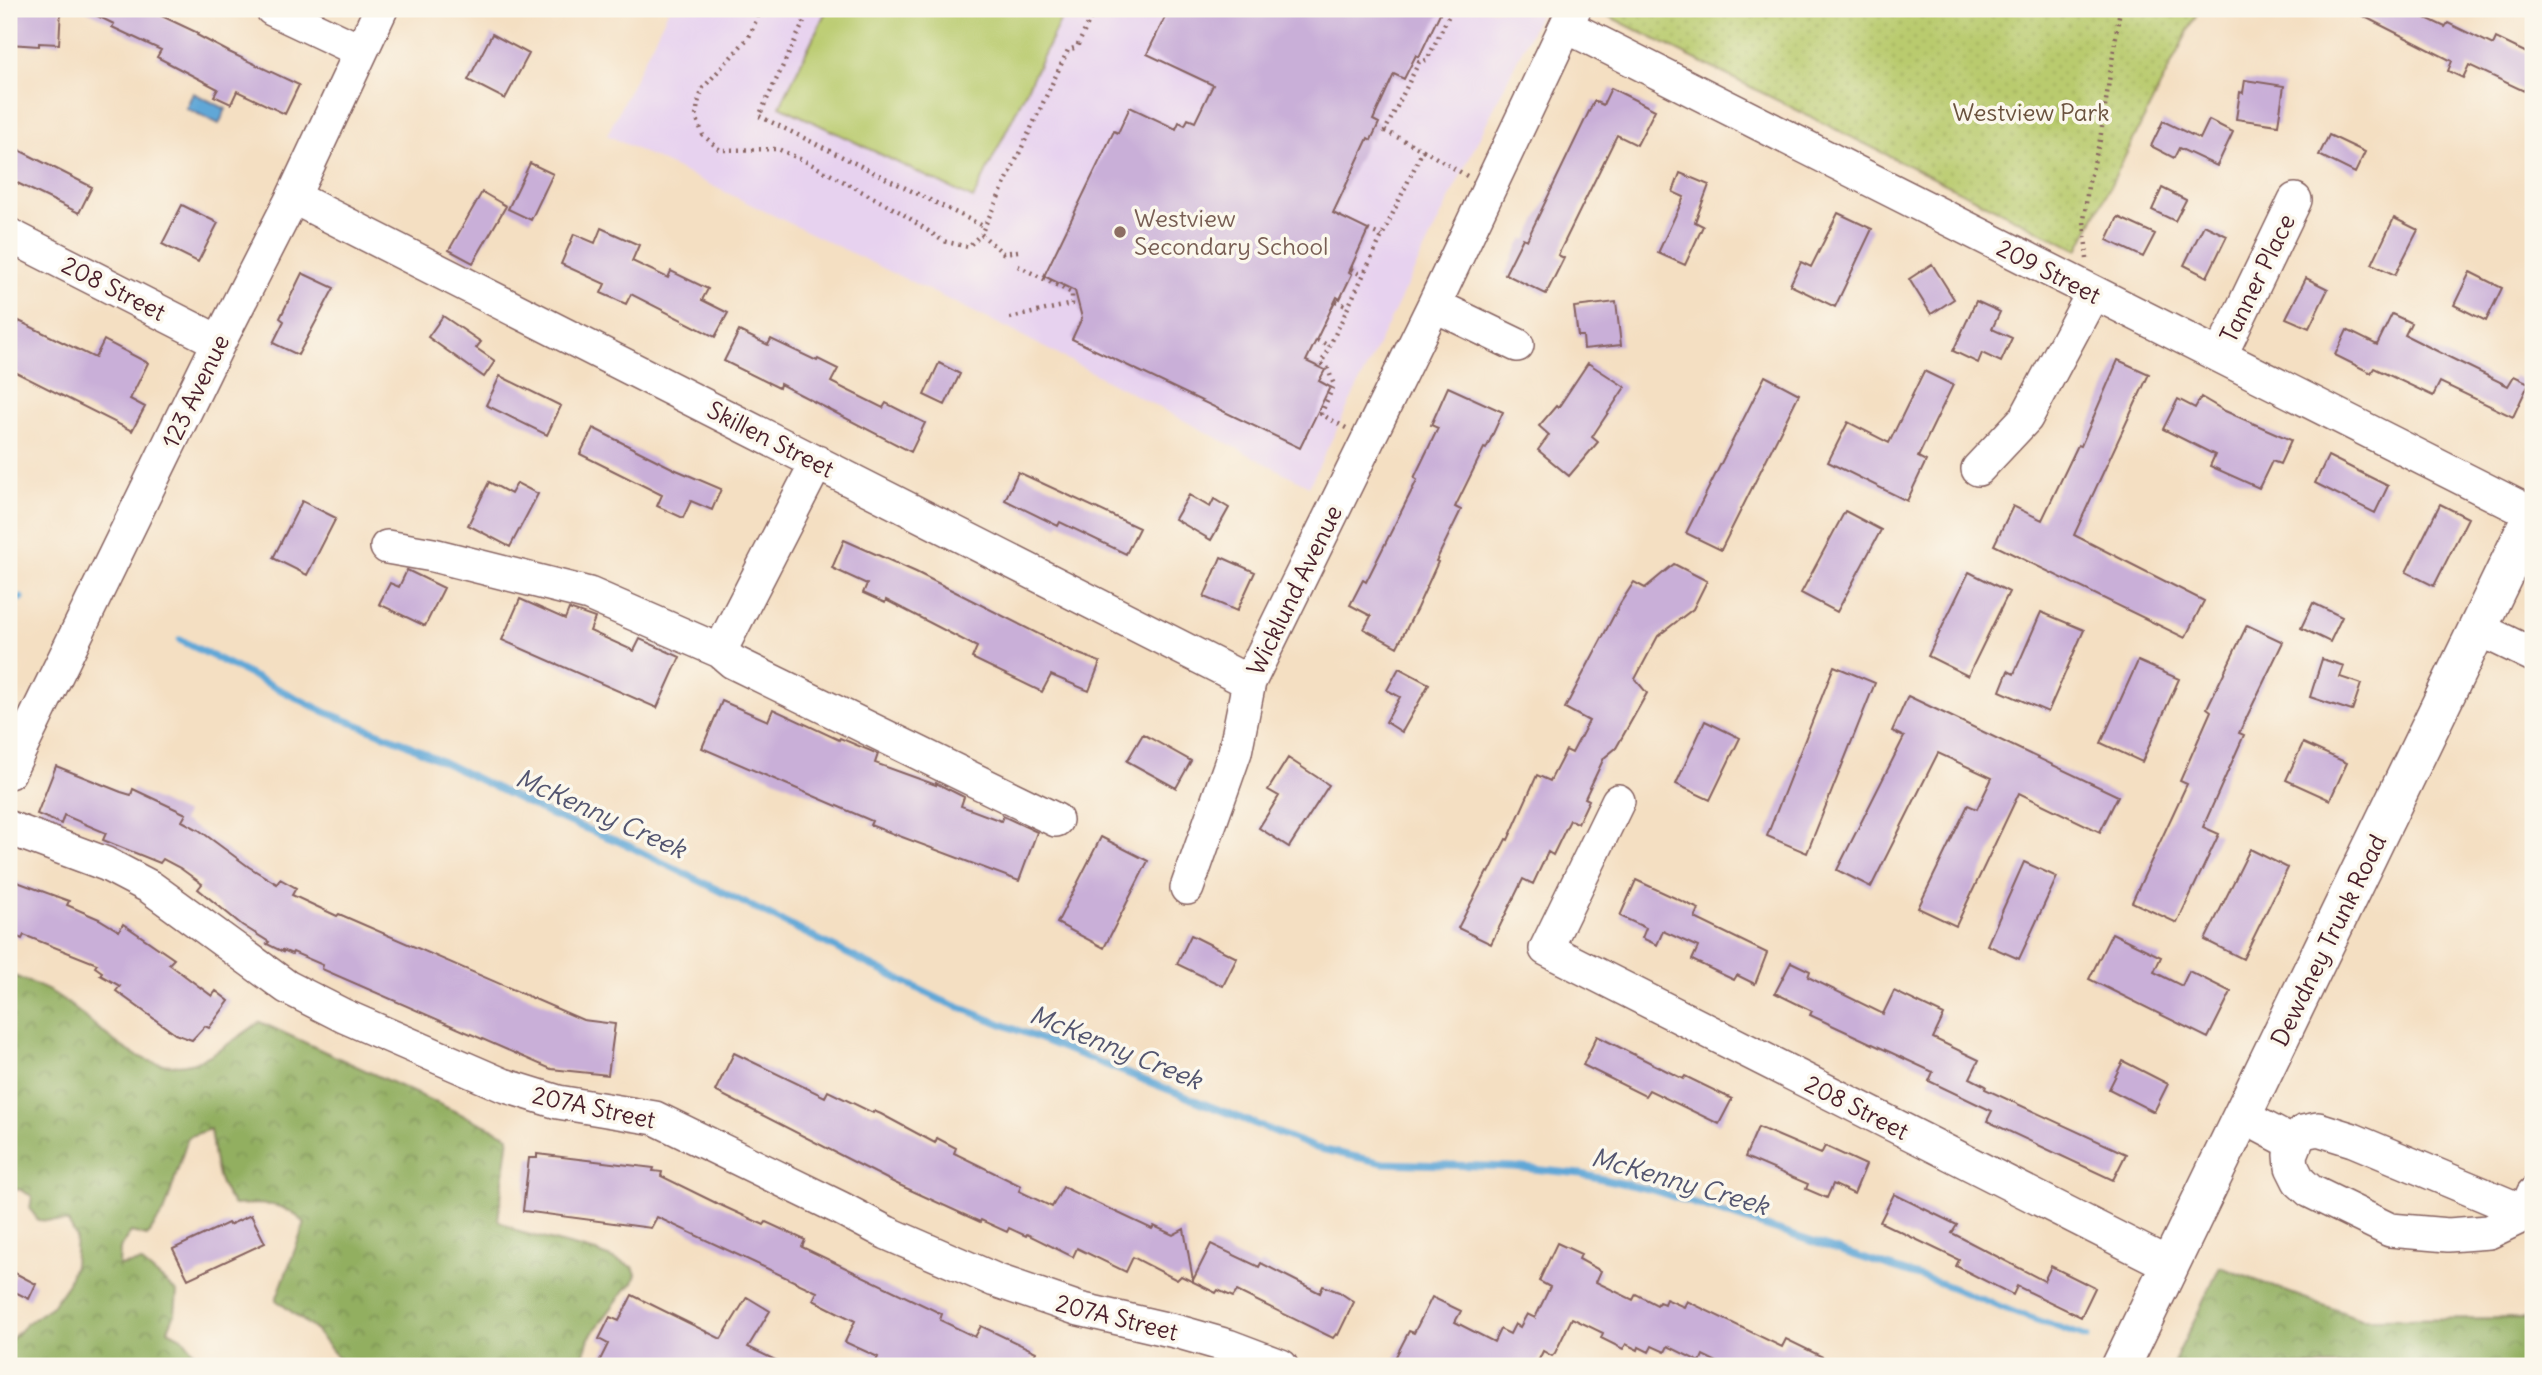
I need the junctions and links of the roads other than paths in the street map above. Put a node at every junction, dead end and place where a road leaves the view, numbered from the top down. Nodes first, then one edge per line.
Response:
1 (272, 9) edge
2 (381, 9) edge
3 (1570, 17) edge
4 (361, 51) junction
5 (293, 197) junction
6 (2295, 200) dead end
7 (9, 235) edge
8 (2086, 290) junction
9 (1434, 305) junction
10 (219, 342) junction
11 (1517, 345) dead end
12 (2220, 356) junction
13 (817, 463) junction
14 (1978, 470) dead end
15 (2533, 514) edge
16 (387, 547) dead end
17 (2479, 629) junction
18 (720, 651) junction
19 (2533, 654) edge
20 (1249, 682) junction
21 (9, 772) edge
22 (1618, 801) dead end
23 (1056, 820) dead end
24 (9, 828) edge
25 (1187, 888) dead end
26 (2242, 1116) junction
27 (2295, 1144) junction
28 (2530, 1209) edge
29 (2170, 1265) junction
30 (1281, 1366) edge
31 (2121, 1366) edge

1 - 4 street
2 - 4 street, 123 Avenue
3 - 8 street, 209 Street
3 - 9 street, Wicklund Avenue
4 - 5 street, 123 Avenue
5 - 10 street, 123 Avenue
5 - 13 street, Skillen Street
6 - 12 street, Tanner Place
7 - 10 street, 208 Street
8 - 12 street, 209 Street
8 - 14 street
9 - 11 street
9 - 20 street, Wicklund Avenue
10 - 21 street, 123 Avenue
12 - 15 street, 209 Street
13 - 18 street
13 - 20 street, Skillen Street
15 - 17 main road, Dewdney Trunk Road
16 - 18 street
17 - 19 street
17 - 26 main road, Dewdney Trunk Road
18 - 23 street
20 - 25 street, Wicklund Avenue
22 - 29 street, 208 Street
24 - 30 street, 207A Street
26 - 27 street
26 - 29 main road, Dewdney Trunk Road
27 - 28 street
27 - 28 street
29 - 31 main road, Dewdney Trunk Road

